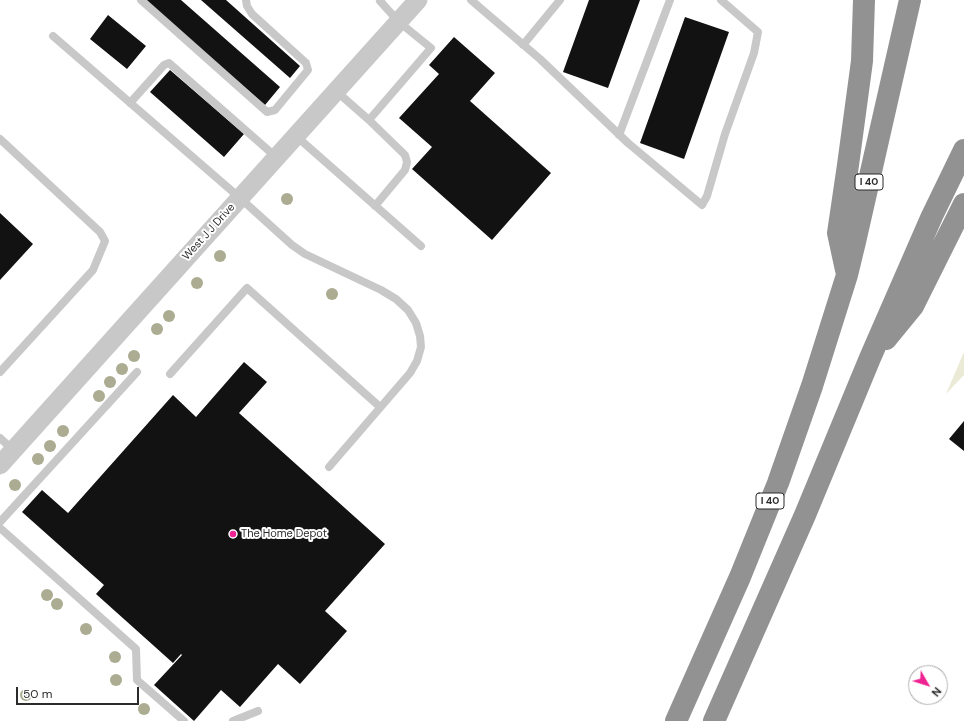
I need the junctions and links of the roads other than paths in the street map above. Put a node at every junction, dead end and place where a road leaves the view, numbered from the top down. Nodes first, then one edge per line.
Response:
1 (141, 0) edge
2 (246, 0) edge
3 (380, 0) edge
4 (418, 0) edge
5 (472, 0) edge
6 (560, 0) edge
7 (670, 0) edge
8 (721, 0) edge
9 (864, 0) edge
10 (910, 0) edge
11 (399, 22) junction
12 (53, 36) dead end
13 (523, 45) junction
14 (336, 91) junction
15 (130, 103) junction
16 (369, 120) junction
17 (619, 135) junction
18 (296, 136) junction
19 (0, 140) edge
20 (964, 150) edge
21 (276, 157) junction
22 (240, 198) junction
23 (964, 204) edge
24 (375, 206) junction
25 (420, 246) dead end
26 (847, 275) junction
27 (870, 358) junction
28 (0, 372) edge
29 (137, 372) dead end
30 (170, 374) dead end
31 (380, 407) junction
32 (7, 444) edge
33 (0, 465) edge
34 (329, 467) dead end
35 (0, 522) edge
36 (0, 528) edge
37 (258, 711) dead end
38 (184, 721) edge
39 (233, 721) edge
40 (676, 721) edge
41 (714, 721) edge

1 - 2 lane
3 - 11 lane
4 - 11 street, West J J Drive
5 - 13 lane
6 - 13 lane
7 - 17 lane
8 - 17 lane
9 - 26 highway
10 - 26 highway, I 40
11 - 14 street, West J J Drive
11 - 16 lane
12 - 15 lane
13 - 17 lane
14 - 16 lane
14 - 18 street, West J J Drive
15 - 21 lane
15 - 22 lane
16 - 24 lane
18 - 21 street, West J J Drive
18 - 24 lane
19 - 28 lane
20 - 27 highway
21 - 22 street, West J J Drive
22 - 31 lane
22 - 32 street, West J J Drive
23 - 27 highway
24 - 25 lane
26 - 40 highway, I 40
27 - 41 highway
29 - 35 lane
30 - 31 lane
31 - 34 lane
32 - 33 street, West J J Drive
36 - 38 lane
37 - 39 lane

